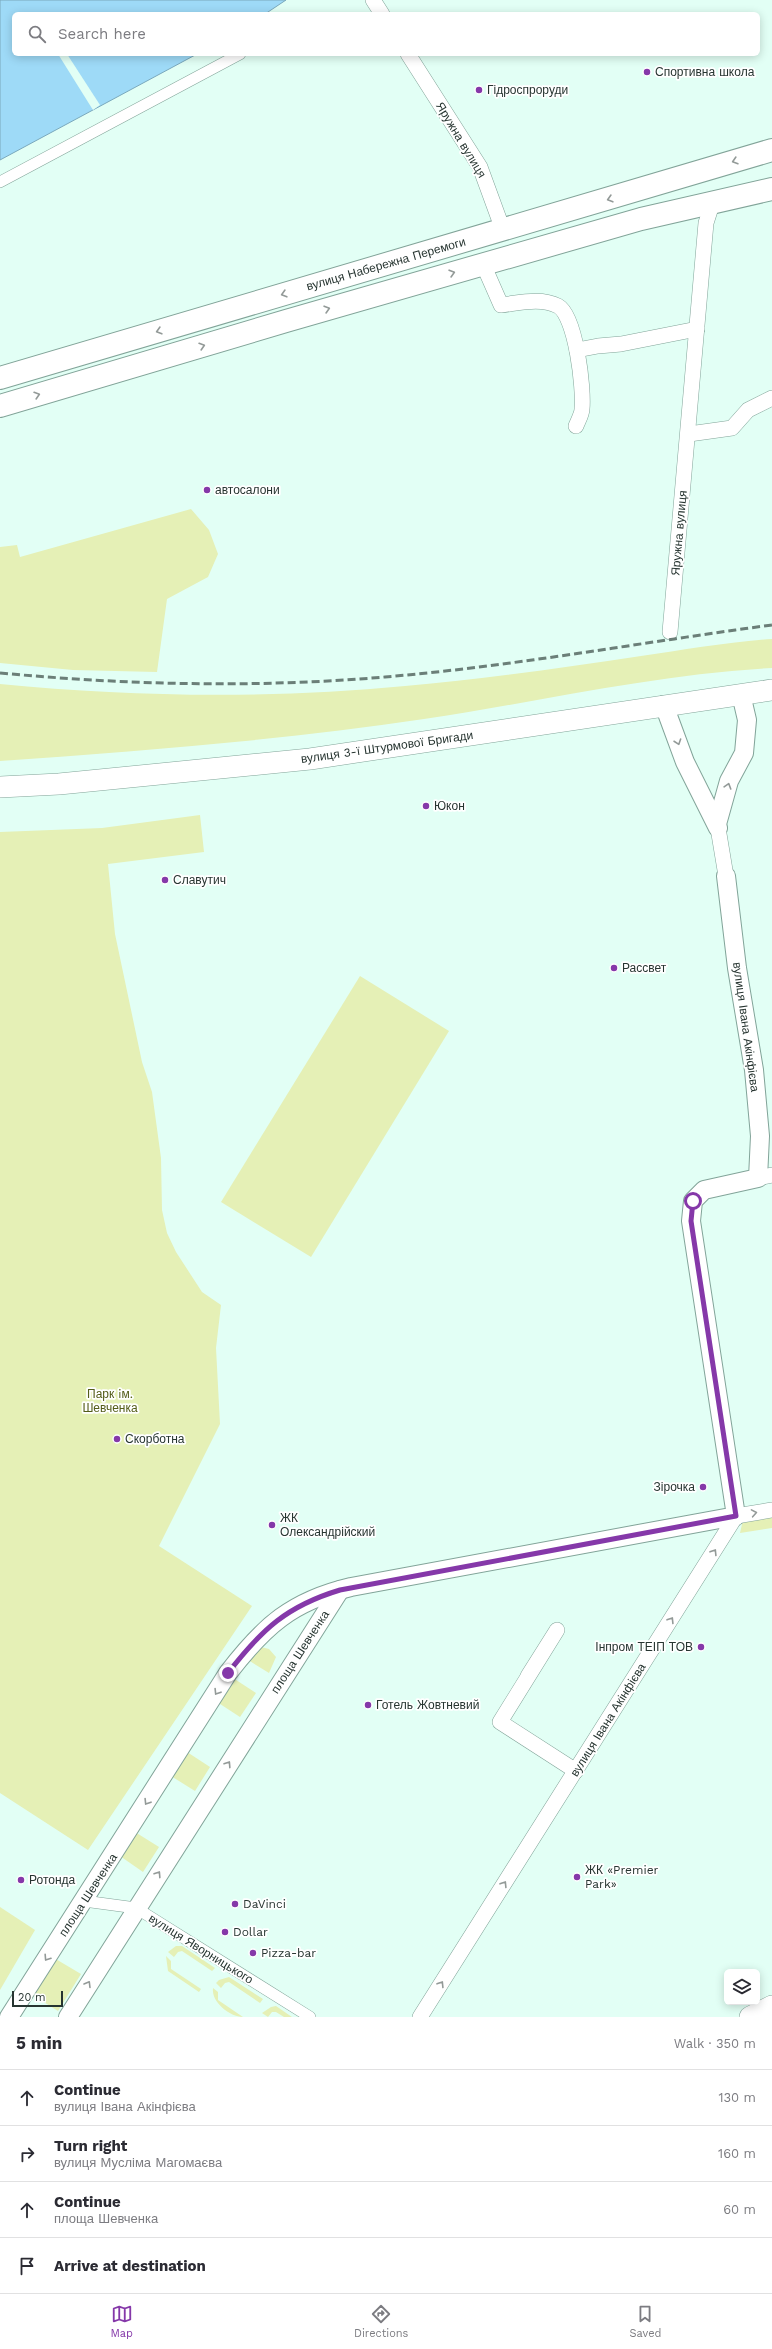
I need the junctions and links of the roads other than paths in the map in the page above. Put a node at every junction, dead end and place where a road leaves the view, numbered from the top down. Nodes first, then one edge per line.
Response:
1 (373, 0) edge
2 (381, 12) edge
3 (236, 56) edge
4 (409, 56) edge
5 (772, 150) edge
6 (0, 182) edge
7 (772, 189) edge
8 (713, 201) junction
9 (503, 230) junction
10 (482, 264) junction
11 (697, 329) junction
12 (577, 350) junction
13 (0, 378) edge
14 (772, 398) edge
15 (0, 406) edge
16 (576, 426) dead end
17 (689, 434) junction
18 (670, 632) dead end
19 (772, 690) edge
20 (741, 694) junction
21 (664, 705) junction
22 (0, 787) edge
23 (718, 826) junction
24 (726, 876) joint
25 (765, 1177) edge
26 (772, 1510) edge
27 (736, 1516) junction
28 (340, 1590) junction
29 (528, 1676) dead end
30 (576, 1770) junction
31 (84, 1901) junction
32 (136, 1908) junction
33 (772, 2006) edge
34 (9, 2017) edge
35 (68, 2017) edge
36 (310, 2017) edge
37 (420, 2017) edge
38 (750, 2017) edge

1 - 2 street
3 - 6 street
4 - 9 street, Яружна вулиця
5 -> 9 main road, вулиця Набережна Перемоги
7 - 8 main road
8 - 10 main road
8 - 11 street, Яружна вулиця
9 -> 13 main road, вулиця Набережна Перемоги
10 - 12 street
15 -> 10 main road
11 - 12 street
11 - 17 street, Яружна вулиця
12 - 16 street
14 - 17 street
17 - 18 street, Яружна вулиця
19 - 20 main road, вулиця 3-ї Штурмової Бригади
20 - 21 main road, вулиця 3-ї Штурмової Бригади
23 -> 20 street
21 - 22 main road, вулиця 3-ї Штурмової Бригади
21 -> 23 street
23 - 24 street
24 - 25 street, вулиця Івана Акінфієва
25 - 27 street
27 -> 26 street
27 - 28 street
30 -> 27 street, вулиця Івана Акінфієва
28 -> 31 street, площа Шевченка
32 -> 28 street, площа Шевченка
29 - 30 street
37 -> 30 street, вулиця Івана Акінфієва
31 - 32 street, вулиця Яворницького
31 -> 34 street, площа Шевченка
35 -> 32 street, площа Шевченка
32 - 36 street, вулиця Яворницького
33 - 38 main road

